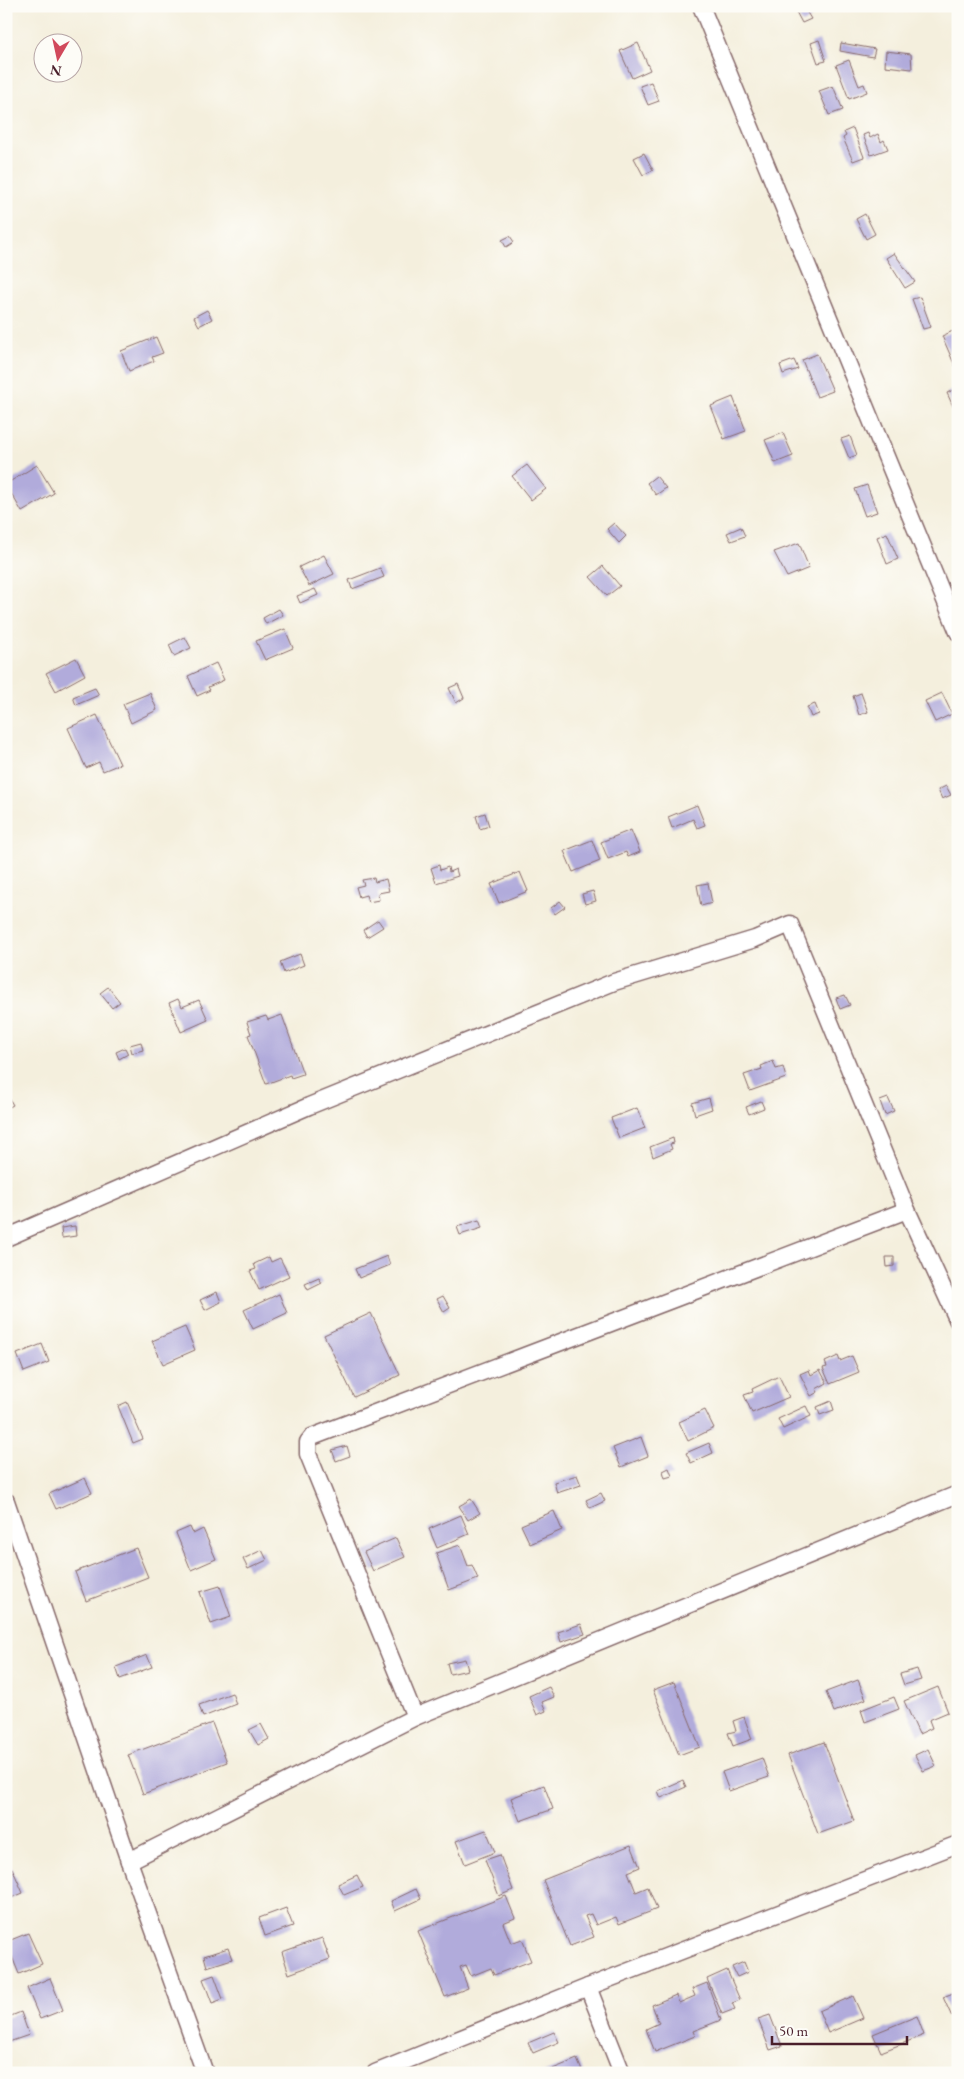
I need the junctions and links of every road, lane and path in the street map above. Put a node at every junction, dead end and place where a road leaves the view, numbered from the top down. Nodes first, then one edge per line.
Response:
1 (701, 6) edge
2 (958, 632) edge
3 (907, 1210) junction
4 (6, 1238) edge
5 (958, 1321) edge
6 (958, 1494) edge
7 (6, 1501) edge
8 (415, 1717) junction
9 (958, 1844) edge
10 (129, 1861) junction
11 (588, 1987) junction
12 (205, 2073) edge
13 (375, 2073) edge
14 (622, 2073) edge

1 - 2 street
3 - 4 street
3 - 5 street
3 - 8 street
6 - 8 street
7 - 10 street
8 - 10 street
9 - 11 street
10 - 12 street
11 - 13 street
11 - 14 street

